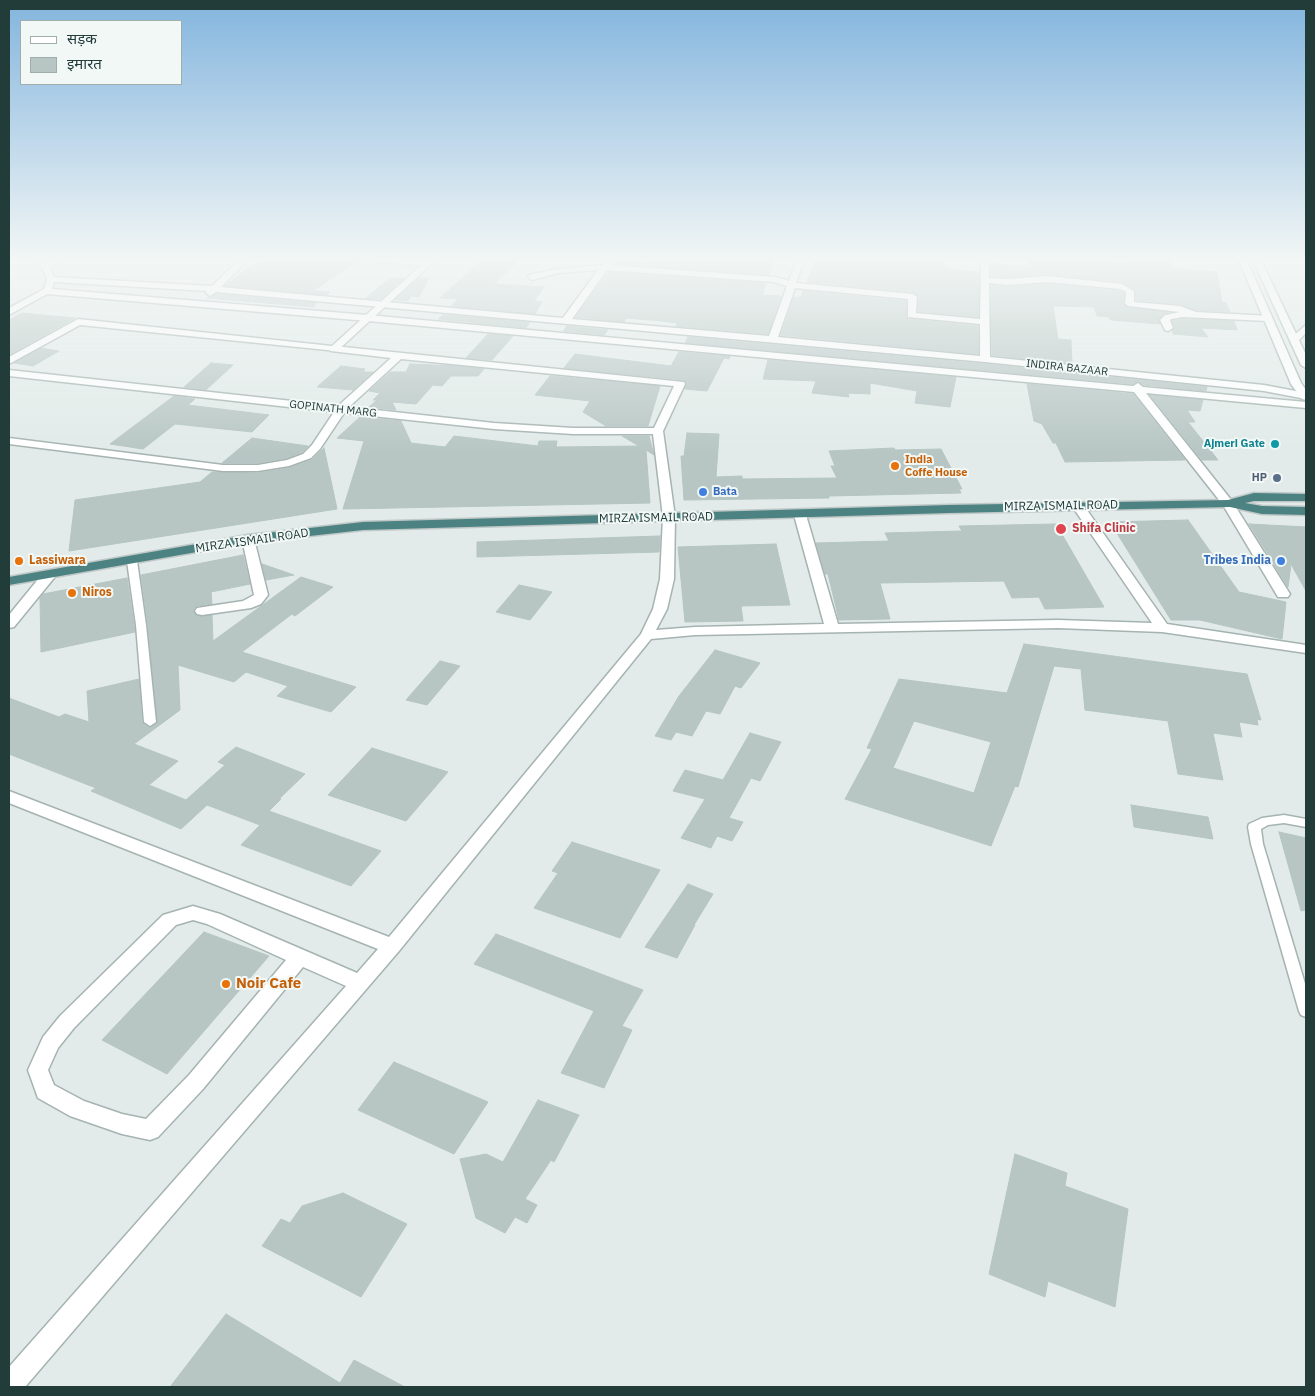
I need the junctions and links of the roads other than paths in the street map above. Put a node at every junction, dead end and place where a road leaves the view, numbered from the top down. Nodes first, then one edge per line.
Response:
1 (76, 323) edge
2 (89, 323) edge
3 (362, 323) edge
4 (420, 323) edge
5 (579, 323) edge
6 (778, 323) edge
7 (984, 323) edge
8 (1166, 323) edge
9 (1270, 323) edge
10 (614, 326) junction
11 (1168, 328) dead end
12 (1302, 333) edge
13 (746, 338) junction
14 (772, 340) junction
15 (601, 341) junction
16 (790, 342) junction
17 (856, 348) junction
18 (334, 349) junction
19 (738, 354) junction
20 (398, 356) junction
21 (784, 358) junction
22 (9, 360) edge
23 (985, 360) junction
24 (852, 364) junction
25 (1306, 365) edge
26 (9, 373) edge
27 (1136, 374) junction
28 (1138, 390) junction
29 (1306, 399) edge
30 (340, 410) junction
31 (658, 431) junction
32 (9, 441) edge
33 (1306, 497) edge
34 (1228, 504) junction
35 (1078, 506) junction
36 (1306, 511) edge
37 (800, 515) junction
38 (669, 517) junction
39 (248, 540) junction
40 (132, 561) junction
41 (49, 575) junction
42 (9, 581) edge
43 (1283, 594) dead end
44 (202, 610) dead end
45 (9, 624) edge
46 (832, 628) junction
47 (1162, 628) junction
48 (647, 635) junction
49 (1306, 649) edge
50 (150, 722) dead end
51 (9, 797) edge
52 (1306, 822) edge
53 (392, 946) junction
54 (299, 958) junction
55 (359, 983) junction
56 (1306, 1011) edge
57 (9, 1386) edge

1 - 22 street
2 - 18 street
3 - 18 street
4 - 15 street
5 - 10 street, INDIRA BAZAAR
6 - 14 street
7 - 23 street
8 - 11 street
9 - 29 street
10 - 13 street, INDIRA BAZAAR
10 - 15 street
12 - 25 street
13 - 14 street, INDIRA BAZAAR
13 - 19 street
14 - 16 street, INDIRA BAZAAR
15 - 19 street
16 - 17 street, INDIRA BAZAAR
16 - 21 street
17 - 23 street, INDIRA BAZAAR
17 - 24 street
18 - 20 street
19 - 21 street
20 - 30 street
20 - 31 street
21 - 24 street
23 - 27 street, INDIRA BAZAAR
24 - 28 street
26 - 30 street, GOPINATH MARG
27 - 28 street
27 - 29 street, INDIRA BAZAAR
28 - 29 street
28 - 34 street
30 - 31 street, GOPINATH MARG
30 - 32 street
31 - 38 street
33 - 34 highway, MIRZA ISMAIL ROAD
34 - 35 highway, MIRZA ISMAIL ROAD
34 - 36 highway
34 - 43 street
35 - 37 highway, MIRZA ISMAIL ROAD
35 - 47 street
37 - 38 highway, MIRZA ISMAIL ROAD
37 - 46 street
38 - 39 highway, MIRZA ISMAIL ROAD
38 - 48 street
39 - 40 highway, MIRZA ISMAIL ROAD
39 - 44 street
40 - 41 highway, MIRZA ISMAIL ROAD
40 - 50 lane
41 - 42 highway, MIRZA ISMAIL ROAD
41 - 45 street
46 - 47 street
46 - 48 street
47 - 49 street
48 - 53 street
51 - 53 street
52 - 56 lane
53 - 55 street
54 - 54 street
54 - 55 street
55 - 57 street

